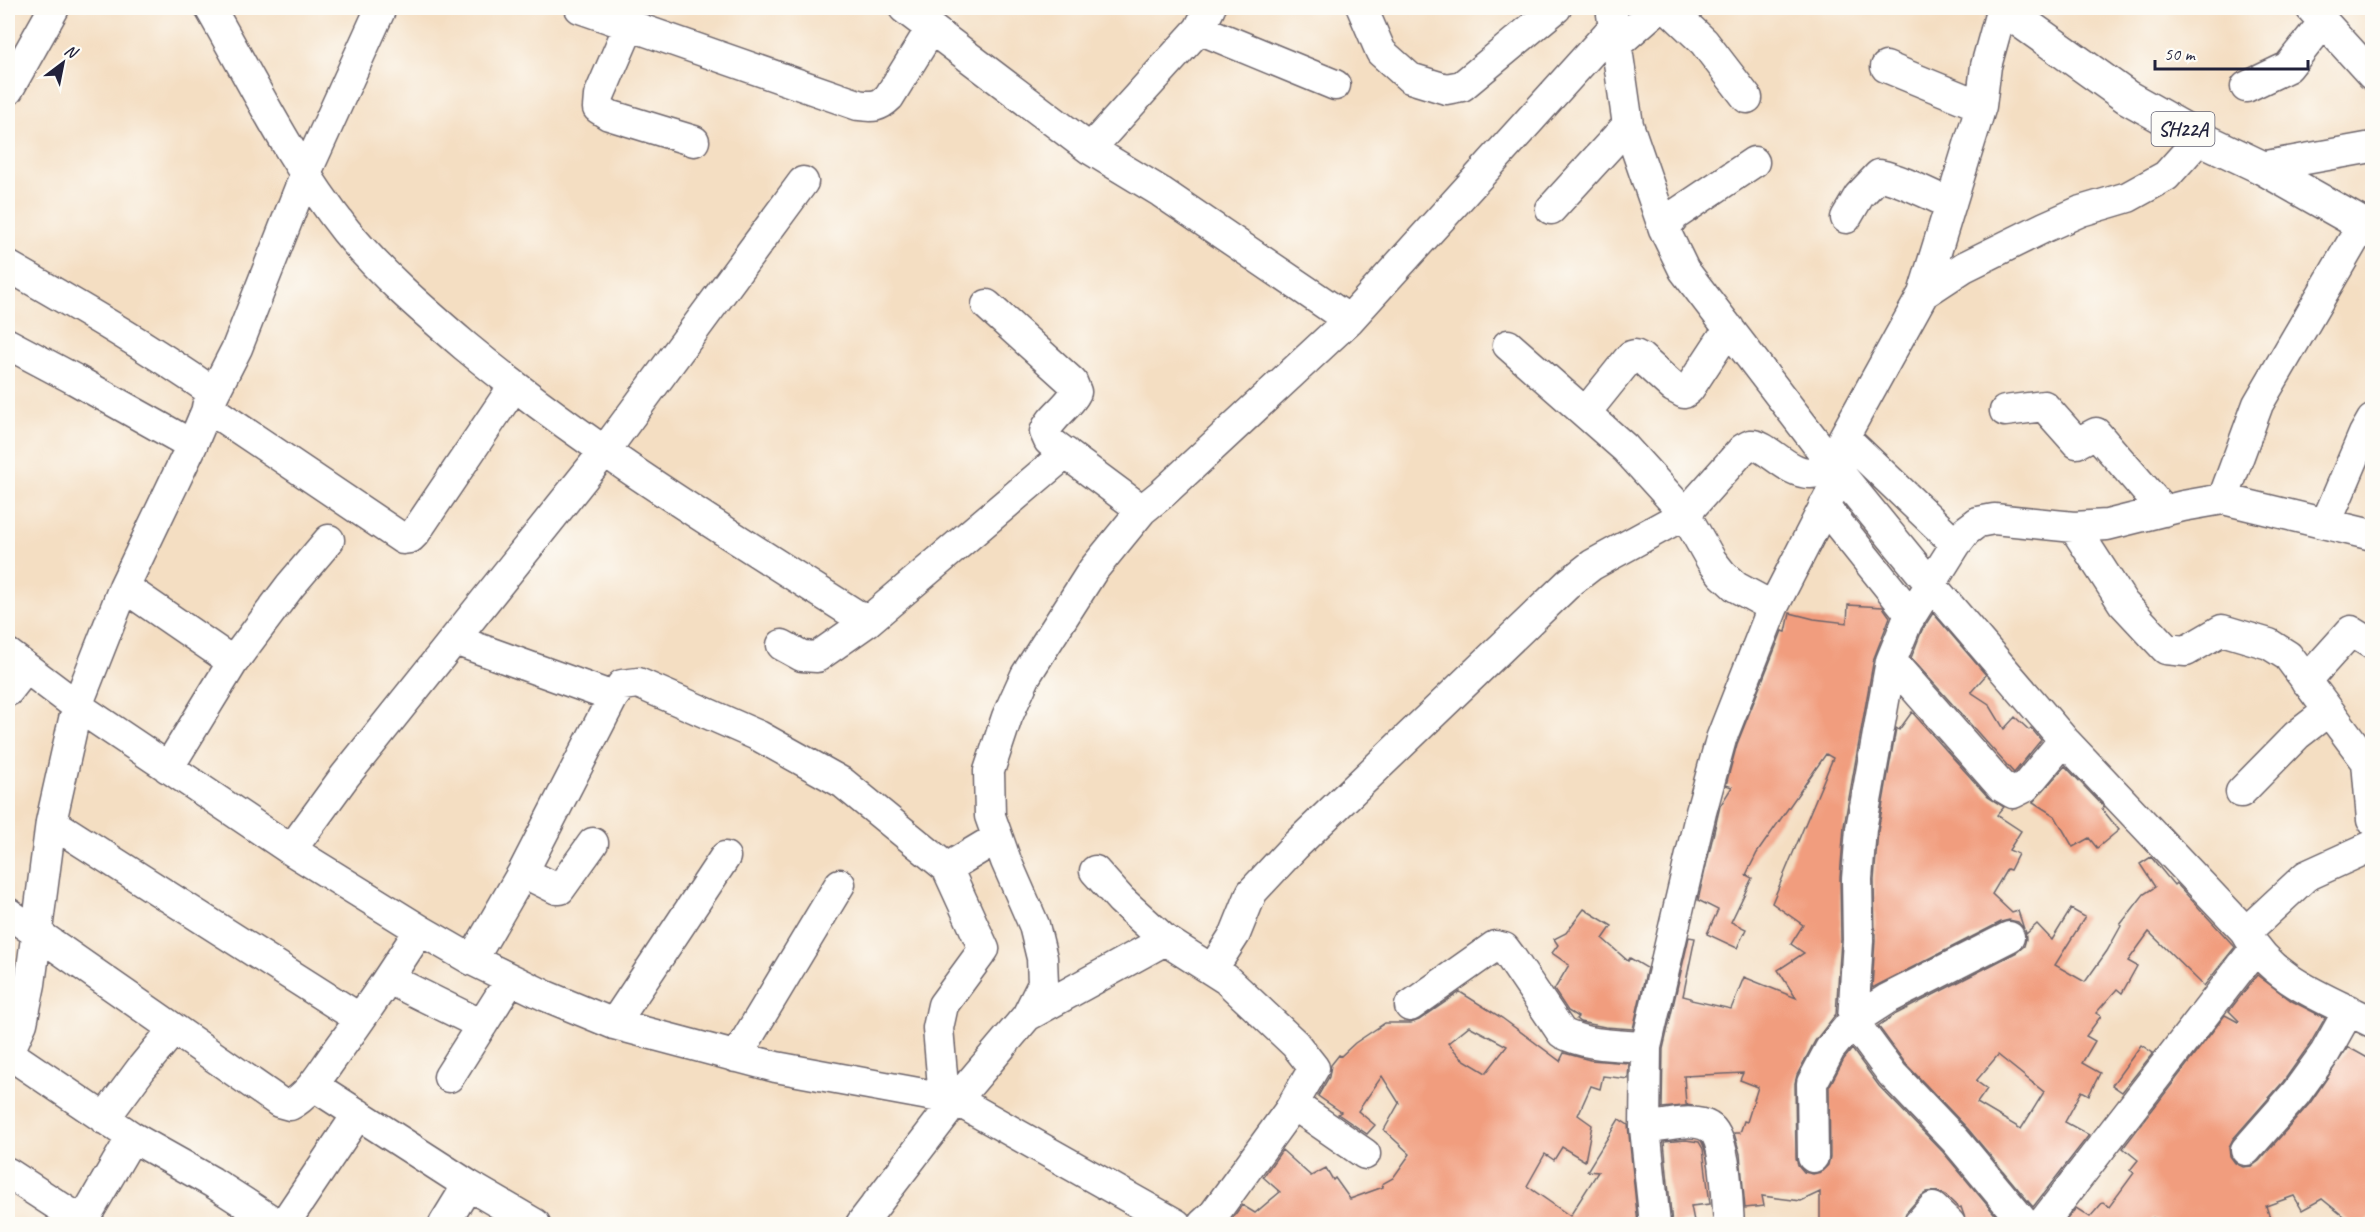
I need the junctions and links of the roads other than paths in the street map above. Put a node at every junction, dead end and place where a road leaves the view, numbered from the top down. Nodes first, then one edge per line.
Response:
1 (54, 8) edge
2 (210, 8) edge
3 (381, 8) edge
4 (580, 8) edge
5 (904, 8) edge
6 (1362, 8) edge
7 (1556, 8) edge
8 (1658, 8) edge
9 (1668, 8) edge
10 (2004, 8) edge
11 (2317, 15) edge
12 (1205, 18) edge
13 (630, 24) junction
14 (1614, 26) edge
15 (931, 29) junction
16 (1886, 67) dead end
17 (2373, 75) edge
18 (1335, 85) dead end
19 (2246, 87) dead end
20 (8, 90) edge
21 (1747, 99) dead end
22 (1981, 106) junction
23 (1628, 124) junction
24 (2200, 138) junction
25 (694, 141) dead end
26 (2373, 147) edge
27 (1090, 149) junction
28 (1754, 162) dead end
29 (2261, 168) junction
30 (305, 174) junction
31 (803, 182) dead end
32 (1951, 204) junction
33 (1551, 209) dead end
34 (1846, 218) dead end
35 (2368, 227) edge
36 (1664, 229) junction
37 (8, 266) edge
38 (1923, 294) junction
39 (987, 305) dead end
40 (1349, 320) junction
41 (1729, 328) junction
42 (8, 345) edge
43 (1508, 345) dead end
44 (514, 386) junction
45 (211, 400) junction
46 (2005, 411) dead end
47 (1586, 412) junction
48 (2373, 420) edge
49 (1844, 437) junction
50 (192, 445) junction
51 (604, 452) junction
52 (1066, 453) junction
53 (1837, 470) junction
54 (2223, 500) junction
55 (1824, 506) junction
56 (1142, 510) junction
57 (2164, 511) junction
58 (1685, 514) junction
59 (2326, 524) junction
60 (2074, 527) junction
61 (2373, 535) edge
62 (329, 540) dead end
63 (1956, 544) junction
64 (1931, 585) junction
65 (124, 587) junction
66 (1773, 607) junction
67 (1911, 615) junction
68 (867, 622) junction
69 (455, 640) junction
70 (2373, 644) edge
71 (782, 645) dead end
72 (17, 661) edge
73 (1891, 661) junction
74 (233, 662) junction
75 (2306, 681) junction
76 (8, 692) edge
77 (613, 697) junction
78 (77, 706) junction
79 (2328, 711) junction
80 (2064, 740) junction
81 (168, 768) junction
82 (2241, 792) dead end
83 (2373, 820) edge
84 (51, 822) junction
85 (998, 838) junction
86 (593, 843) dead end
87 (2373, 846) edge
88 (291, 850) junction
89 (725, 857) dead end
90 (947, 868) junction
91 (1095, 871) dead end
92 (523, 872) junction
93 (840, 884) dead end
94 (8, 913) edge
95 (420, 930) junction
96 (36, 934) junction
97 (2009, 937) dead end
98 (1165, 940) junction
99 (2250, 940) junction
100 (472, 960) junction
101 (1212, 970) junction
102 (389, 979) junction
103 (511, 979) junction
104 (1410, 1006) dead end
105 (1027, 1016) junction
106 (2361, 1016) edge
107 (360, 1019) junction
108 (1853, 1021) junction
109 (482, 1024) junction
110 (614, 1024) junction
111 (174, 1029) junction
112 (1646, 1047) junction
113 (8, 1053) edge
114 (736, 1057) junction
115 (449, 1077) dead end
116 (314, 1083) junction
117 (950, 1099) junction
118 (1289, 1111) junction
119 (358, 1114) junction
120 (104, 1119) junction
121 (1645, 1128) junction
122 (132, 1137) junction
123 (2246, 1150) dead end
124 (1365, 1154) dead end
125 (1813, 1157) dead end
126 (8, 1173) edge
127 (468, 1185) junction
128 (1140, 1217) edge
129 (1208, 1223) edge
130 (277, 1224) edge
131 (284, 1224) edge
132 (444, 1224) edge
133 (535, 1224) edge
134 (861, 1224) edge
135 (1176, 1224) edge
136 (1655, 1224) edge
137 (1729, 1224) edge
138 (1919, 1224) edge
139 (1950, 1224) edge
140 (2025, 1224) edge
141 (2042, 1224) edge

1 - 20 street
2 - 30 street
3 - 30 street
4 - 13 street
5 - 15 street
6 - 7 street
8 - 14 street
9 - 21 street
10 - 22 street
10 - 24 main road, SH22A
11 - 17 street
11 - 19 street
12 - 18 street
12 - 27 street
13 - 15 street
13 - 25 street
14 - 23 street
14 - 40 street
15 - 27 street
16 - 22 street
22 - 32 street
23 - 33 street
23 - 36 street
24 - 29 main road, SH22A
24 - 38 street
26 - 29 street
27 - 40 street
28 - 36 street
29 - 35 main road, SH22A
30 - 44 street
30 - 45 street
31 - 51 street
32 - 34 street
32 - 38 street
35 - 54 street
36 - 41 street
37 - 45 street
38 - 49 street
39 - 52 street
40 - 56 street
41 - 47 street
41 - 53 street
42 - 50 street
43 - 47 street
44 - 45 street
44 - 51 street
45 - 50 street
46 - 57 street
47 - 58 street
48 - 59 street
49 - 53 street
49 - 63 street
50 - 65 street
51 - 68 street
51 - 69 street
52 - 56 street
52 - 68 street
53 - 55 street
53 - 58 street
53 - 64 street
54 - 57 street
54 - 59 street
55 - 66 street
55 - 67 street
56 - 85 street
57 - 60 street
58 - 66 street
58 - 101 street
59 - 61 street
60 - 63 street
60 - 75 street
62 - 74 street
63 - 64 street
64 - 67 street
64 - 80 street
65 - 74 street
65 - 78 street
66 - 112 street
67 - 73 street
68 - 71 street
69 - 77 street
69 - 88 street
70 - 75 street
72 - 76 street
72 - 78 street
73 - 80 street
73 - 108 street
74 - 81 street
75 - 79 street
77 - 90 street
77 - 92 street
78 - 81 street
78 - 84 street
79 - 82 street
79 - 83 street
80 - 99 street
81 - 88 street
84 - 96 street
84 - 107 street
85 - 90 street
85 - 105 street
86 - 92 street
87 - 99 street
88 - 95 street
89 - 110 street
90 - 117 street
91 - 98 street
92 - 100 street
93 - 114 street
94 - 96 street
95 - 100 street
95 - 102 street
96 - 111 street
96 - 113 street
97 - 108 street
98 - 101 street
98 - 105 street
99 - 106 street
99 - 141 street
100 - 103 street
101 - 118 street
102 - 107 street
102 - 109 street
103 - 109 street
103 - 110 street
104 - 112 street
105 - 117 street
106 - 123 street
107 - 116 street
108 - 125 street
108 - 140 street
109 - 115 street
110 - 114 street
111 - 116 street
111 - 120 street
112 - 121 street
113 - 120 street
114 - 117 street
116 - 119 street
117 - 128 street
117 - 134 street
118 - 124 street
118 - 129 street
119 - 127 street
119 - 131 street
120 - 122 street
121 - 136 street
121 - 137 street
122 - 126 street
122 - 130 street
127 - 132 street
127 - 133 street
128 - 135 street
138 - 139 street

